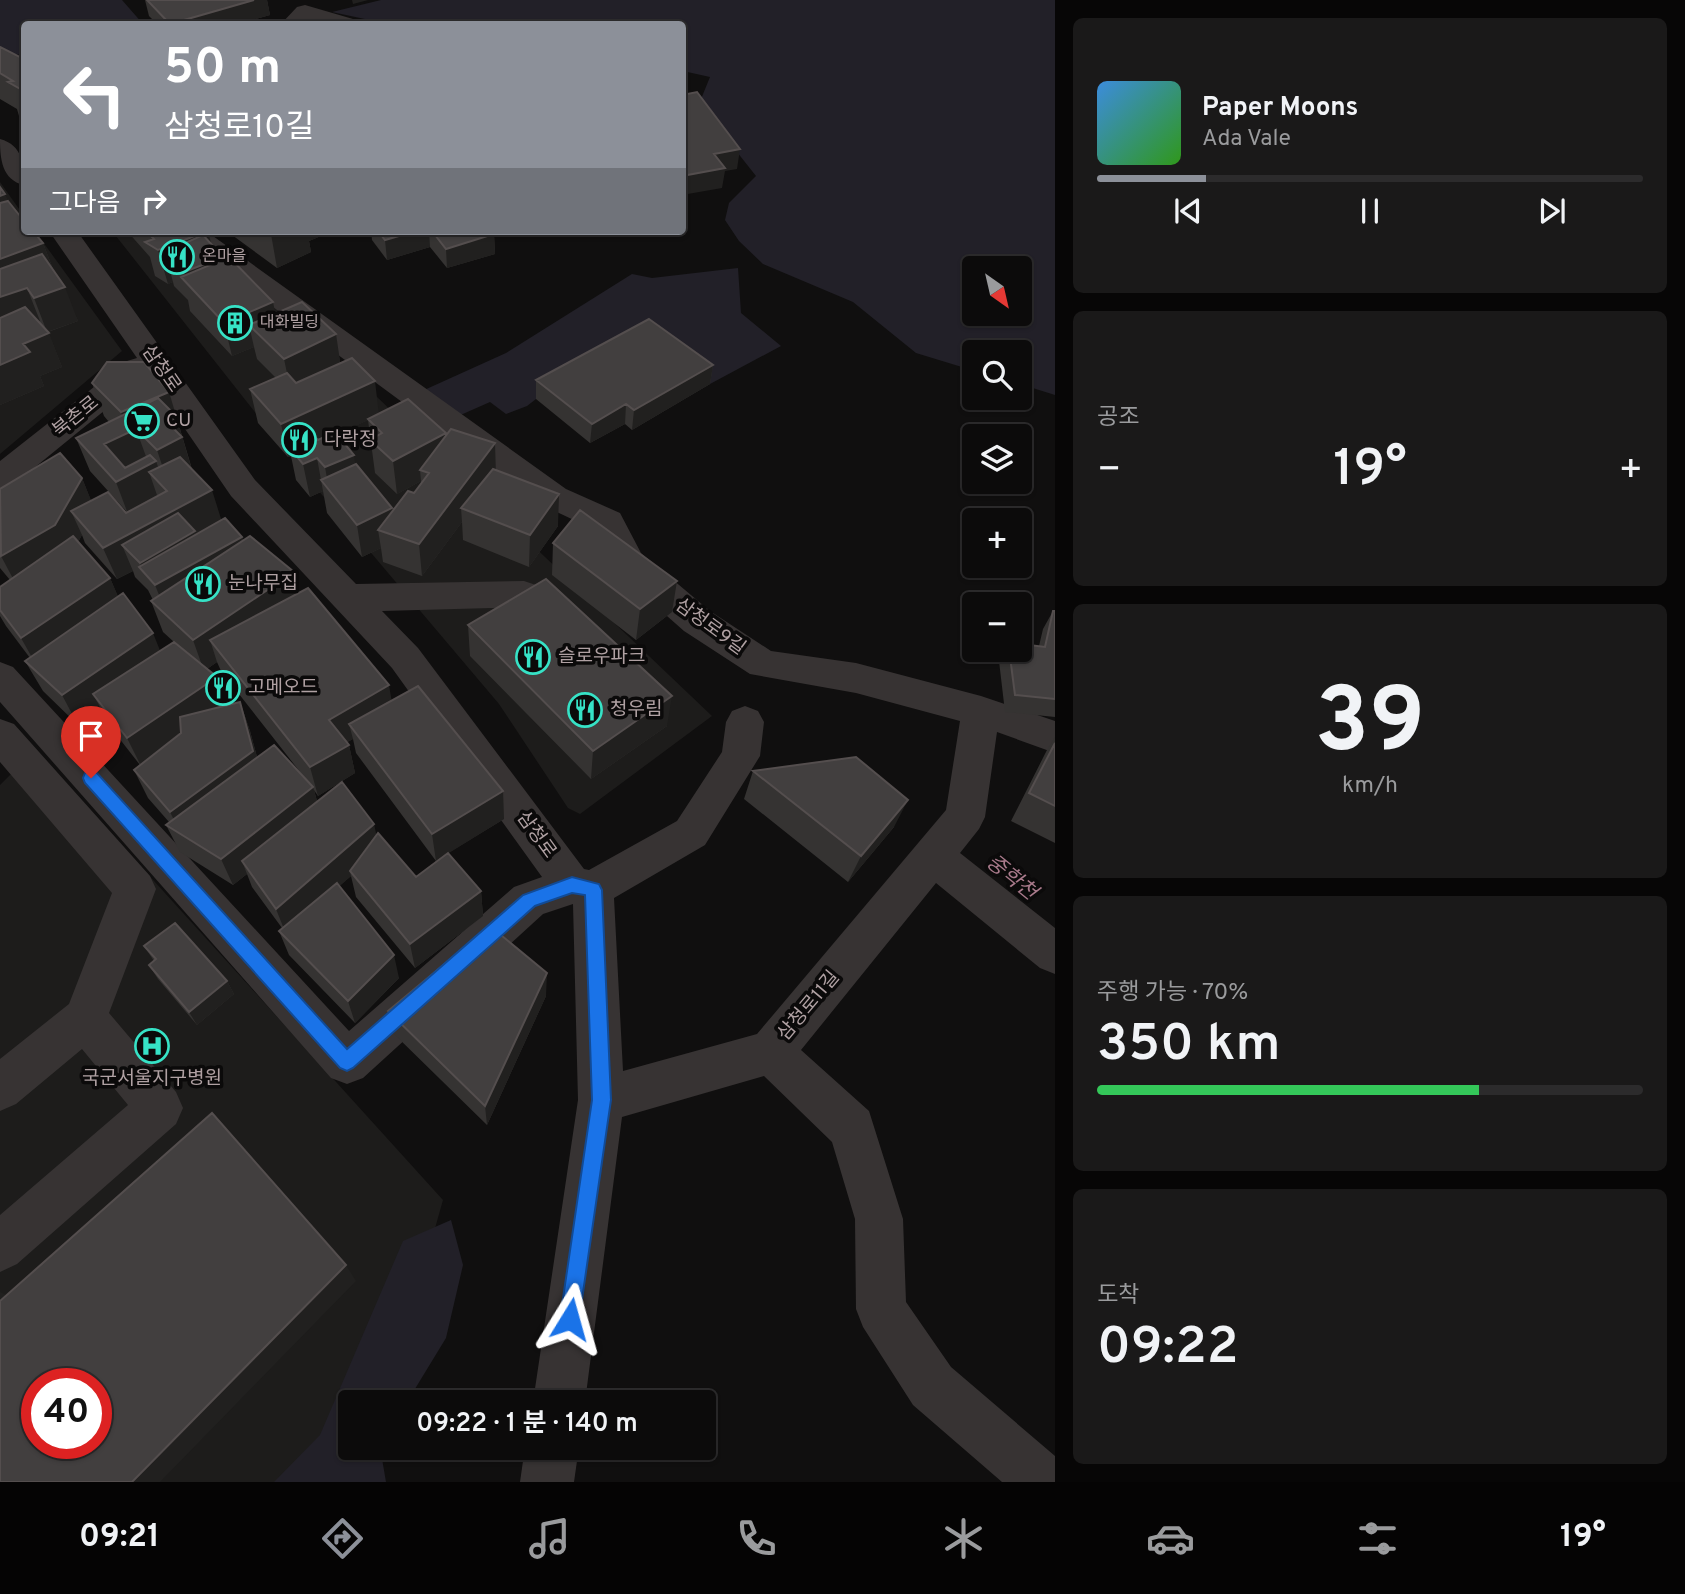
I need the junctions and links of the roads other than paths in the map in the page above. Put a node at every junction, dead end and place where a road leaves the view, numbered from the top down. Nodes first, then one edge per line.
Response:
1 (297, 12) edge
2 (333, 21) edge
3 (0, 147) edge
4 (21, 173) edge
5 (66, 235) edge
6 (194, 235) edge
7 (153, 356) junction
8 (0, 478) edge
9 (524, 594) edge
10 (346, 598) junction
11 (0, 677) edge
12 (981, 711) junction
13 (745, 722) dead end
14 (0, 735) edge
15 (1055, 737) edge
16 (933, 856) junction
17 (583, 887) junction
18 (1049, 938) edge
19 (85, 1018) junction
20 (771, 1052) junction
21 (0, 1088) edge
22 (601, 1100) junction
23 (0, 1247) edge
24 (560, 1390) edge
25 (550, 1460) edge
26 (547, 1482) edge
27 (1044, 1482) edge

1 - 2 street
3 - 4 street
5 - 7 street, 삼청로
6 - 12 street, 삼청로9길
7 - 8 street, 북촌로
7 - 10 street, 삼청로
9 - 10 street
10 - 17 street, 삼청로
11 - 17 street
12 - 15 street, 삼청로9길
12 - 16 street, 삼청로11길
13 - 17 street
14 - 19 street
16 - 18 street
16 - 20 street, 삼청로11길
17 - 22 street
19 - 21 street
19 - 23 street
20 - 22 street, 삼청로11길
20 - 27 street
22 - 24 street
25 - 26 street

